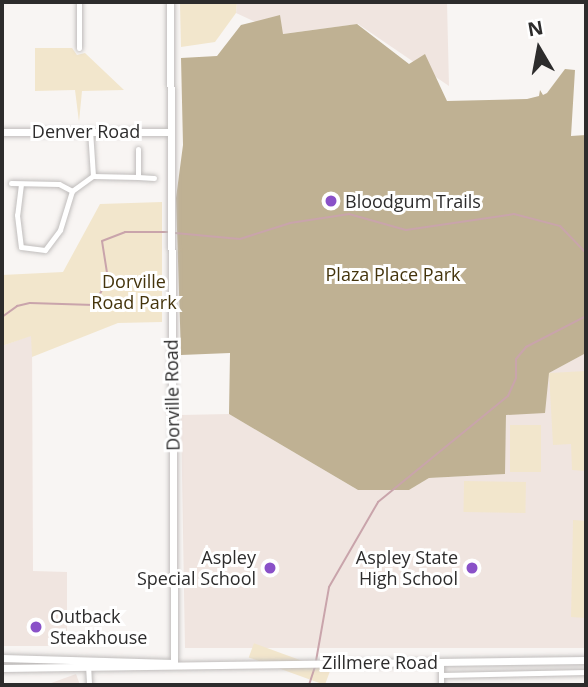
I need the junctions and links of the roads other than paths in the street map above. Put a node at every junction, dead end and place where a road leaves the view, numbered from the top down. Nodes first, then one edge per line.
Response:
1 (79, 2) edge
2 (170, 2) edge
3 (79, 48) dead end
4 (90, 130) junction
5 (2, 132) edge
6 (171, 132) junction
7 (138, 149) dead end
8 (93, 176) junction
9 (138, 177) junction
10 (154, 178) dead end
11 (11, 183) dead end
12 (21, 184) junction
13 (72, 191) junction
14 (22, 250) junction
15 (15, 254) dead end
16 (88, 657) junction
17 (2, 658) edge
18 (586, 660) edge
19 (441, 662) junction
20 (174, 663) junction
21 (88, 666) junction
22 (2, 667) edge
23 (586, 672) edge
24 (441, 675) junction
25 (89, 685) edge
26 (441, 685) edge

1 - 3 street
2 - 6 street, Dorville Road
4 - 5 street, Denver Road
4 - 6 street, Denver Road
4 - 8 street
6 - 20 street, Dorville Road
7 - 9 street
8 - 9 street
8 - 13 street
9 - 10 street
11 - 12 street
12 - 13 street
12 - 14 street
13 - 14 street
14 - 15 street
16 - 17 street, Zillmere Road
16 - 20 street, Zillmere Road
16 - 21 street
18 - 19 street, Zillmere Road
19 - 20 street, Zillmere Road
19 - 24 street
20 - 21 street, Zillmere Road
21 - 22 street, Zillmere Road
21 - 25 street
23 - 24 street, Zillmere Road
24 - 26 street

